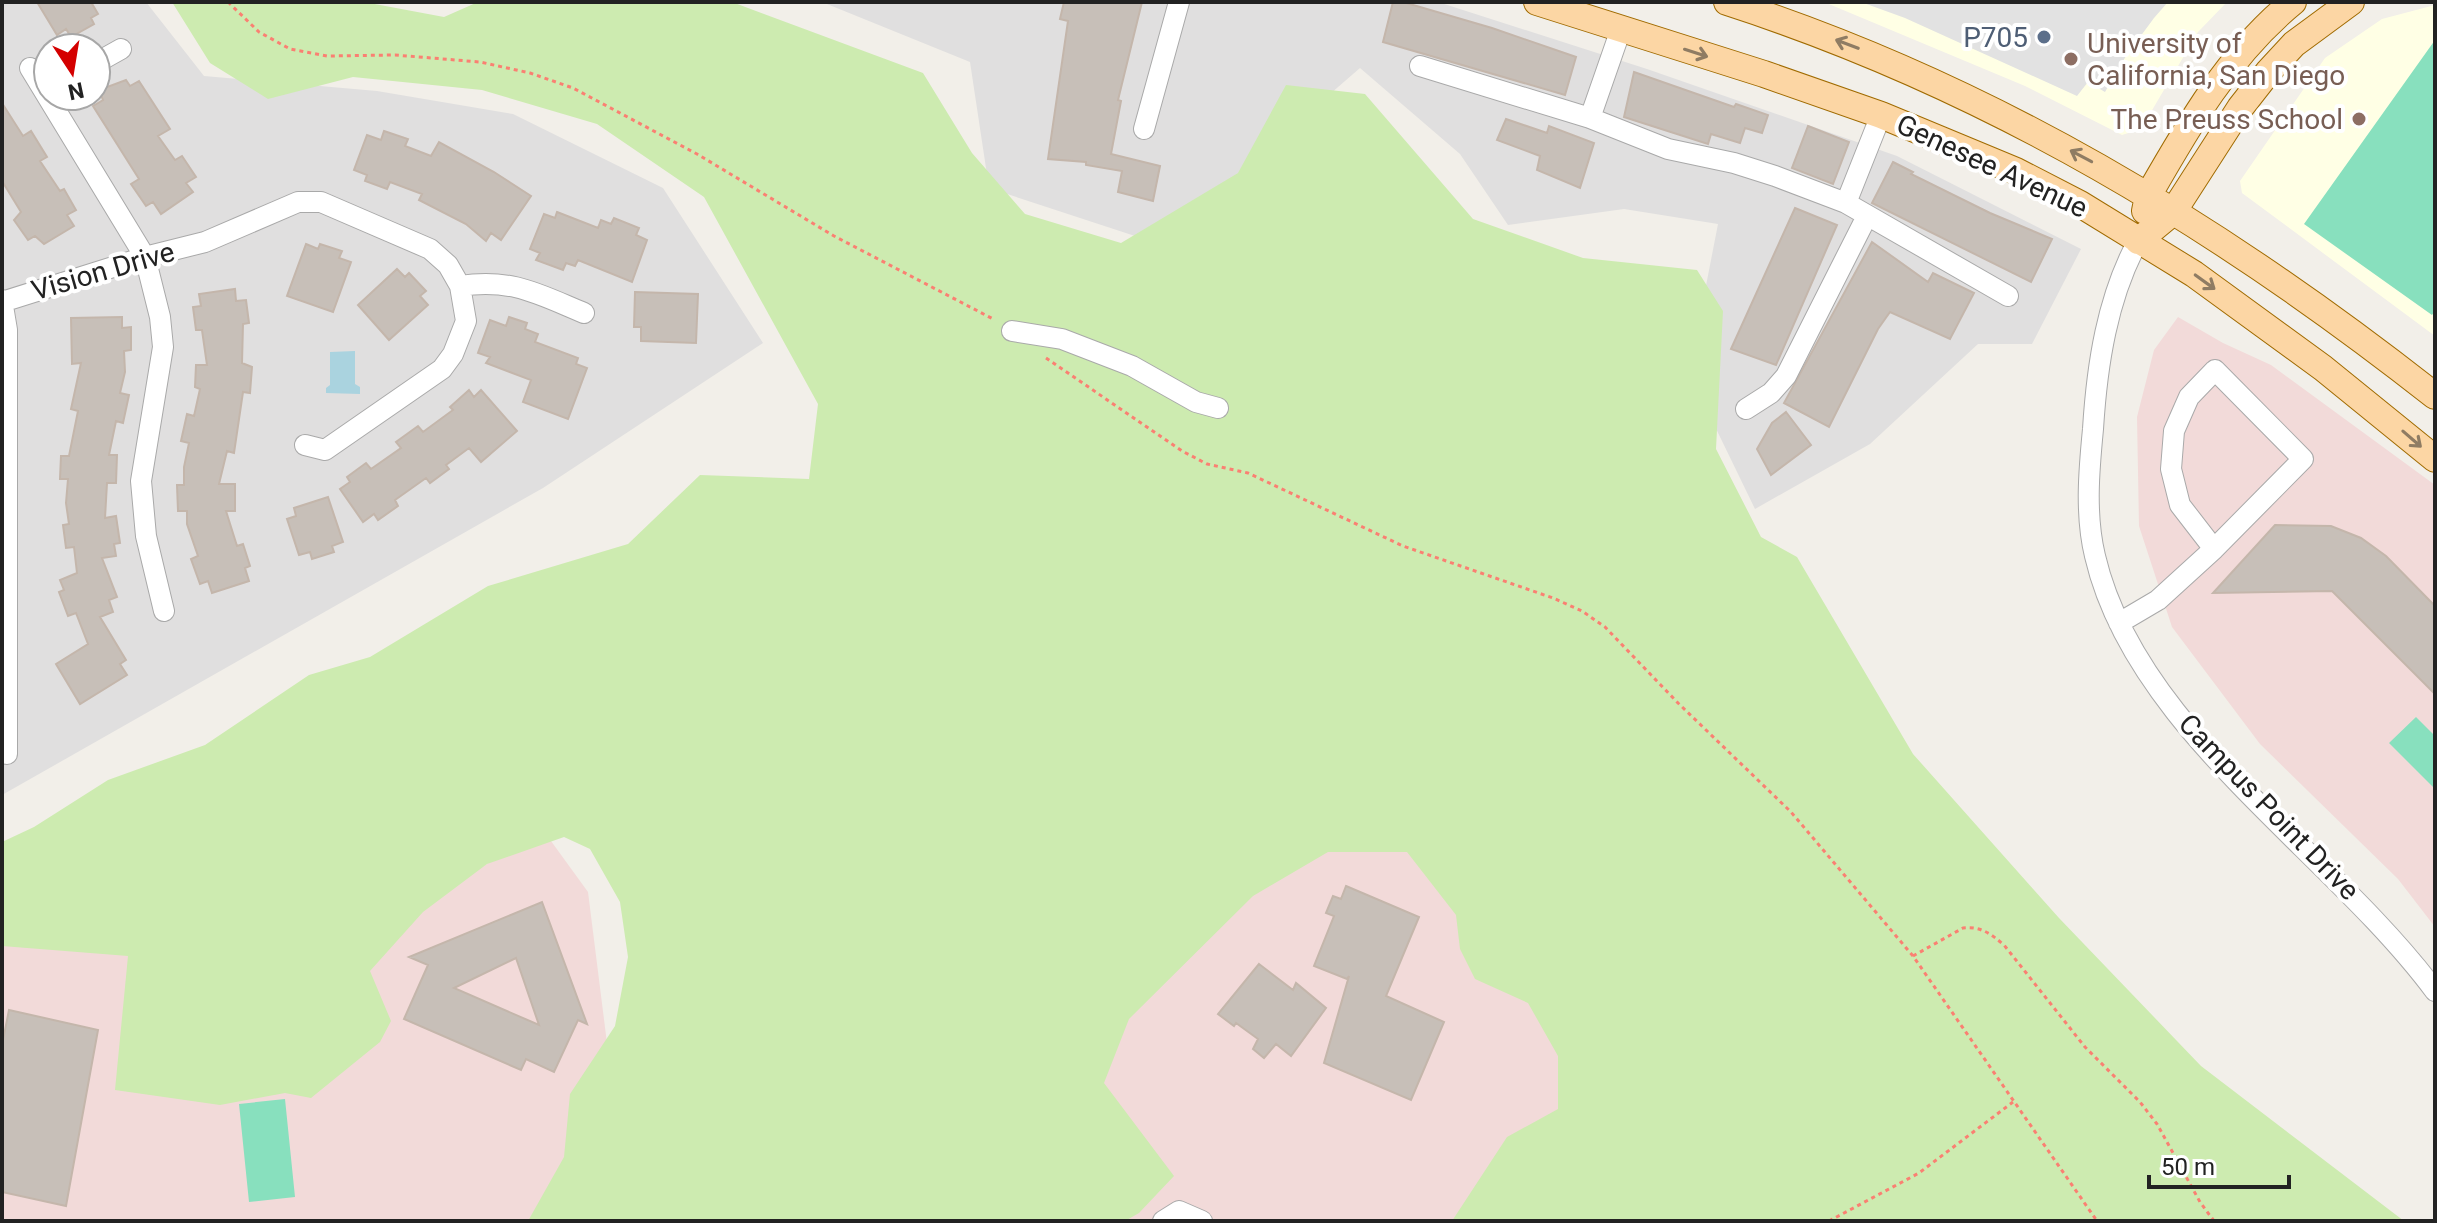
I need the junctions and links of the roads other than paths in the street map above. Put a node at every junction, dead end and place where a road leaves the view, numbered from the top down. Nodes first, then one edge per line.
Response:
1 (1179, 2) edge
2 (1727, 2) edge
3 (2293, 2) edge
4 (2351, 2) edge
5 (1545, 3) edge
6 (1621, 29) junction
7 (121, 49) dead end
8 (112, 54) edge
9 (1420, 66) dead end
10 (30, 68) dead end
11 (32, 71) edge
12 (58, 112) edge
13 (1881, 115) junction
14 (1590, 118) junction
15 (1144, 129) dead end
16 (2148, 196) junction
17 (1846, 203) junction
18 (2173, 212) junction
19 (1867, 216) junction
20 (2138, 241) junction
21 (145, 257) junction
22 (460, 286) junction
23 (2008, 296) dead end
24 (2, 301) edge
25 (584, 313) dead end
26 (1012, 331) road end
27 (2435, 396) edge
28 (1218, 408) dead end
29 (1746, 409) dead end
30 (305, 445) dead end
31 (2435, 459) edge
32 (4, 482) edge
33 (2214, 549) junction
34 (164, 611) dead end
35 (2119, 623) junction
36 (4, 685) edge
37 (7, 754) dead end
38 (2435, 991) edge
39 (1163, 1221) edge
40 (1202, 1221) edge

1 - 15 street
16 -> 2 main road, Genesee Avenue
3 - 16 main road, Campus Point Drive
4 - 18 main road, Campus Point Drive
5 - 6 main road, Genesee Avenue
6 -> 13 main road, Genesee Avenue
6 - 14 street
7 - 8 street
9 - 14 street
10 - 11 street
12 - 21 street
13 - 17 street
13 - 20 main road, Genesee Avenue
14 - 17 street
16 - 18 main road, Genesee Avenue
16 - 20 main road, Campus Point Drive
17 - 19 street
18 - 20 main road, Campus Point Drive
18 - 27 main road, Genesee Avenue
19 - 23 street
19 - 29 street
20 -> 31 main road, Genesee Avenue
20 - 35 street, Campus Point Drive
21 - 22 street, Vision Drive
21 - 24 street, Vision Drive
21 - 34 street
22 - 25 street
22 - 30 street
24 - 32 street
26 - 28 street
32 - 36 street
33 - 33 street
33 - 35 street
35 - 38 street, Campus Point Drive
36 - 37 street
39 - 40 street

